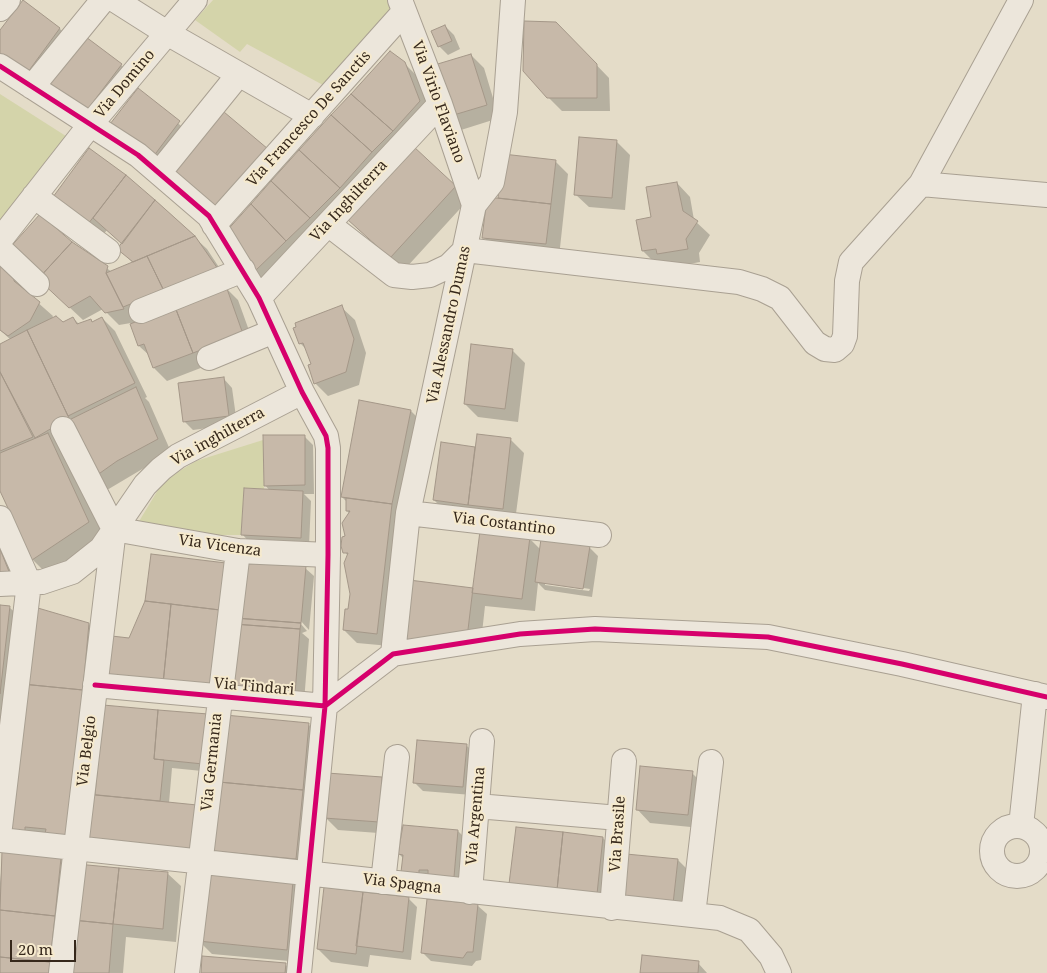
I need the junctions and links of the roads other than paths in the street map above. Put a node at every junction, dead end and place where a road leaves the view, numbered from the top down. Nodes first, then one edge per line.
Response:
1 (8, 0) edge
2 (103, 0) edge
3 (115, 0) edge
4 (196, 0) edge
5 (513, 0) edge
6 (1021, 0) edge
7 (402, 6) edge
8 (0, 9) edge
9 (167, 33) junction
10 (0, 66) edge
11 (239, 74) junction
12 (32, 87) junction
13 (440, 104) junction
14 (312, 116) junction
15 (90, 125) junction
16 (159, 173) junction
17 (921, 184) junction
18 (1047, 195) edge
19 (34, 196) junction
20 (474, 205) junction
21 (328, 224) junction
22 (214, 225) junction
23 (0, 240) edge
24 (0, 250) edge
25 (466, 250) junction
26 (108, 251) dead end
27 (243, 270) junction
28 (37, 284) dead end
29 (259, 298) junction
30 (141, 310) dead end
31 (274, 331) junction
32 (209, 358) dead end
33 (302, 392) junction
34 (63, 429) dead end
35 (408, 513) junction
36 (0, 518) edge
37 (114, 529) junction
38 (599, 535) dead end
39 (238, 551) junction
40 (328, 556) junction
41 (29, 583) junction
42 (0, 584) edge
43 (393, 654) junction
44 (95, 684) junction
45 (1041, 696) edge
46 (220, 697) junction
47 (325, 706) junction
48 (482, 740) dead end
49 (397, 757) dead end
50 (624, 761) dead end
51 (711, 762) dead end
52 (477, 806) junction
53 (619, 818) junction
54 (1021, 826) dead end
55 (0, 827) edge
56 (0, 840) edge
57 (76, 848) junction
58 (201, 862) junction
59 (309, 873) junction
60 (382, 882) junction
61 (470, 892) junction
62 (612, 908) junction
63 (693, 915) junction
64 (61, 973) edge
65 (187, 973) edge
66 (299, 973) edge
67 (779, 973) edge

1 - 8 street
2 - 12 street
3 - 9 street
4 - 9 street, Via Domino
5 - 20 street, Via Alessandro Dumas
6 - 17 street
7 - 13 street, Via Virio Flaviano
7 - 14 street, Via Francesco De Sanctis
9 - 11 street
9 - 15 street, Via Domino
10 - 12 street
11 - 14 street
11 - 16 street
12 - 15 street
13 - 20 street, Via Virio Flaviano
13 - 21 street, Via Inghilterra
14 - 22 street, Via Francesco De Sanctis
15 - 16 street
15 - 19 street, Via Domino
16 - 22 street
17 - 18 street
17 - 25 street
19 - 23 street, Via Domino
19 - 26 street
20 - 25 street, Via Alessandro Dumas
21 - 25 street
21 - 29 street, Via Inghilterra
22 - 27 street
24 - 28 street
25 - 35 street, Via Alessandro Dumas
27 - 29 street
27 - 30 street
29 - 31 street
31 - 32 street
31 - 33 street
33 - 37 street, Via inghilterra
33 - 40 street
34 - 37 street
35 - 38 street, Via Costantino
35 - 43 street, Via Alessandro Dumas
36 - 41 street
37 - 39 street, Via Vicenza
37 - 41 street, Via inghilterra
37 - 44 street, Via Belgio
39 - 40 street, Via Vicenza
39 - 46 street, Via Germania
40 - 47 street
41 - 42 street, Via inghilterra
41 - 55 street
43 - 45 street
43 - 47 street
44 - 46 street, Via Tindari
44 - 57 street, Via Belgio
45 - 54 street
46 - 47 street, Via Tindari
46 - 58 street, Via Germania
47 - 59 street
48 - 52 street, Via Argentina
49 - 60 street
50 - 53 street, Via Brasile
51 - 63 street
52 - 53 street
52 - 61 street, Via Argentina
53 - 62 street, Via Brasile
56 - 57 street, Via Spagna
57 - 58 street, Via Spagna
57 - 64 street, Via Belgio
58 - 59 street, Via Spagna
58 - 65 street, Via Germania
59 - 60 street, Via Spagna
59 - 66 street
60 - 61 street, Via Spagna
61 - 62 street, Via Spagna
62 - 63 street, Via Spagna
63 - 67 street, Via Spagna

